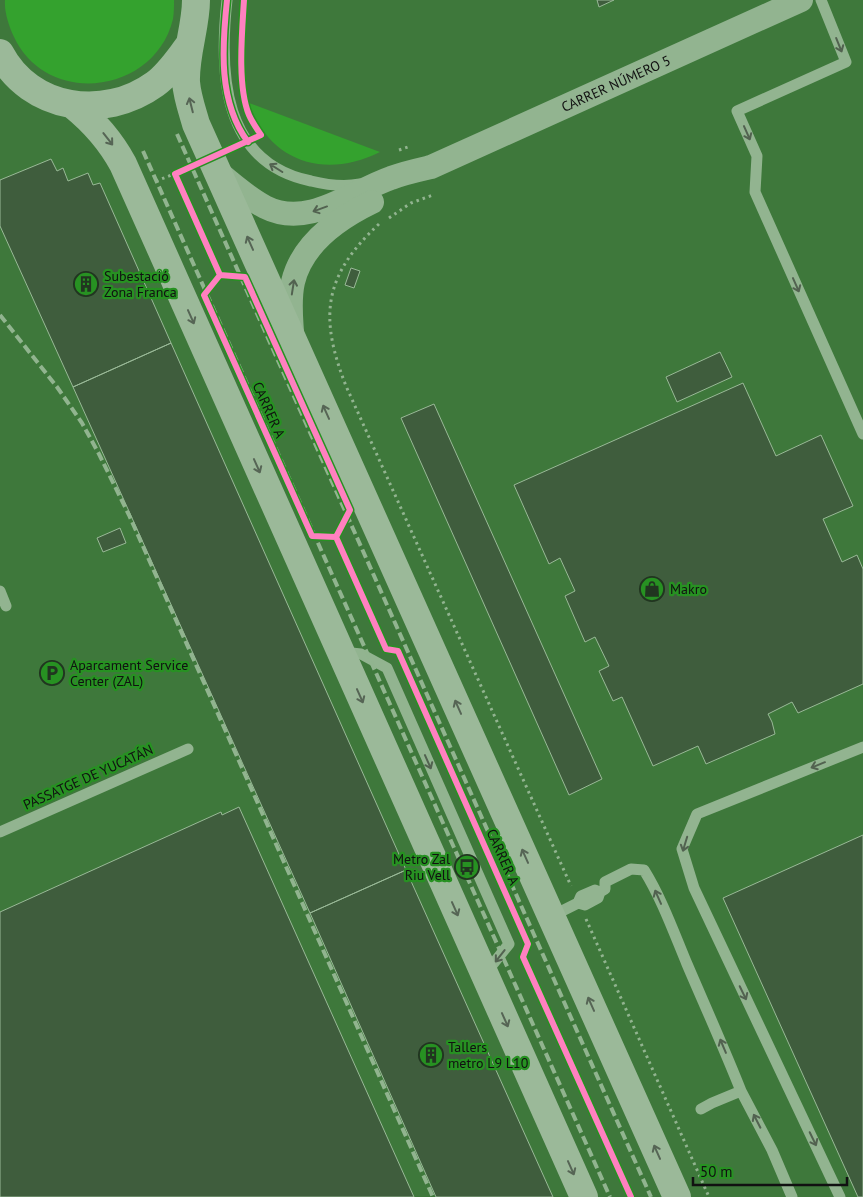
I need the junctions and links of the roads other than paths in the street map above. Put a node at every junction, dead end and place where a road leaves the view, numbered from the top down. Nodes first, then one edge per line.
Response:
1 (196, 0) edge
2 (227, 0) edge
3 (801, 0) edge
4 (821, 0) edge
5 (190, 43) junction
6 (2, 60) edge
7 (73, 105) junction
8 (431, 167) junction
9 (219, 173) junction
10 (391, 178) junction
11 (292, 336) junction
12 (863, 434) edge
13 (0, 591) edge
14 (6, 606) dead end
15 (340, 652) junction
16 (863, 747) edge
17 (188, 749) dead end
18 (0, 832) edge
19 (552, 916) junction
20 (485, 975) junction
21 (741, 1091) junction
22 (701, 1109) dead end
23 (584, 1197) edge
24 (677, 1197) edge
25 (792, 1197) edge
26 (840, 1197) edge

1 - 5 main road, CARRER A
10 -> 2 lane
3 - 8 street, CARRER NÚMERO 5
4 -> 12 lane
5 - 7 main road
9 -> 5 main road, CARRER A
6 - 7 main road
7 -> 15 main road
8 - 10 street, CARRER NÚMERO 5
11 -> 8 street, CARRER NÚMERO 5
10 -> 9 street, CARRER NÚMERO 5
11 -> 9 main road, CARRER A
19 -> 11 main road, CARRER A
13 - 14 lane
15 -> 20 main road
15 -> 20 lane
16 -> 26 lane
17 - 18 lane, PASSATGE DE YUCATÁN
21 -> 19 lane
24 -> 19 main road, CARRER A
20 -> 23 main road
21 - 22 lane
25 -> 21 lane

